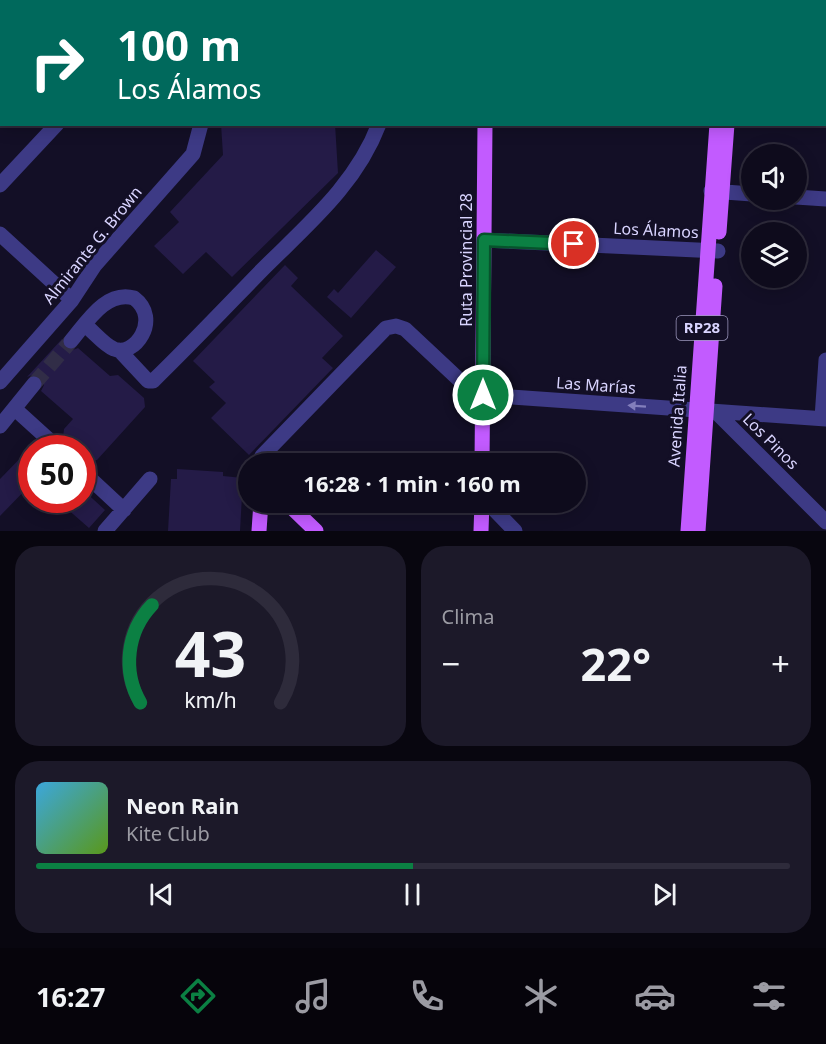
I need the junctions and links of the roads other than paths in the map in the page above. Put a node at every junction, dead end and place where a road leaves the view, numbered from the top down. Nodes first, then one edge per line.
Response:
1 (55, 126) edge
2 (200, 126) edge
3 (378, 126) edge
4 (485, 126) edge
5 (717, 126) edge
6 (728, 126) edge
7 (0, 185) edge
8 (717, 191) junction
9 (741, 193) edge
10 (807, 198) edge
11 (826, 199) edge
12 (0, 234) edge
13 (484, 240) junction
14 (713, 251) junction
15 (72, 300) junction
16 (85, 325) junction
17 (71, 341) tunnel mouth
18 (119, 350) junction
19 (826, 360) edge
20 (0, 382) edge
21 (34, 384) tunnel mouth
22 (483, 395) junction
23 (15, 409) junction
24 (706, 411) junction
25 (824, 418) edge
26 (0, 426) edge
27 (44, 435) edge
28 (265, 453) edge
29 (482, 453) edge
30 (150, 479) dead end
31 (96, 484) edge
32 (124, 510) junction
33 (260, 513) edge
34 (297, 513) edge
35 (482, 513) edge
36 (498, 513) edge
37 (826, 522) edge
38 (105, 531) edge
39 (259, 531) edge
40 (316, 531) edge
41 (482, 531) edge
42 (515, 531) edge
43 (688, 531) edge
44 (698, 531) edge

1 - 7 street
2 - 15 street, Almirante G. Brown
3 - 18 street
4 - 13 main road, Ruta Provincial 28
5 - 8 main road, Avenida Italia / RP28
6 - 8 main road, Avenida Italia / RP28
8 - 9 street
8 - 14 main road, Avenida Italia / RP28
10 - 11 street
12 - 15 street
13 - 14 street, Los Álamos
13 - 22 main road, Ruta Provincial 28
14 - 24 main road, Avenida Italia / RP28
15 - 20 street, Almirante G. Brown
16 - 17 street
16 - 18 street
16 - 18 street
19 - 25 street
21 - 23 street
24 -> 22 street, Las Marías
22 - 28 street
22 - 29 main road, Ruta Provincial 28
23 - 26 street
23 - 27 street
24 - 25 street, Las Marías
24 - 37 street, Los Pinos
24 - 43 main road, Avenida Italia / RP28
24 - 44 main road, Avenida Italia / RP28
30 - 32 street
31 - 32 street
32 - 38 street
33 - 39 main road
34 - 40 main road
35 - 41 main road
36 - 42 street

